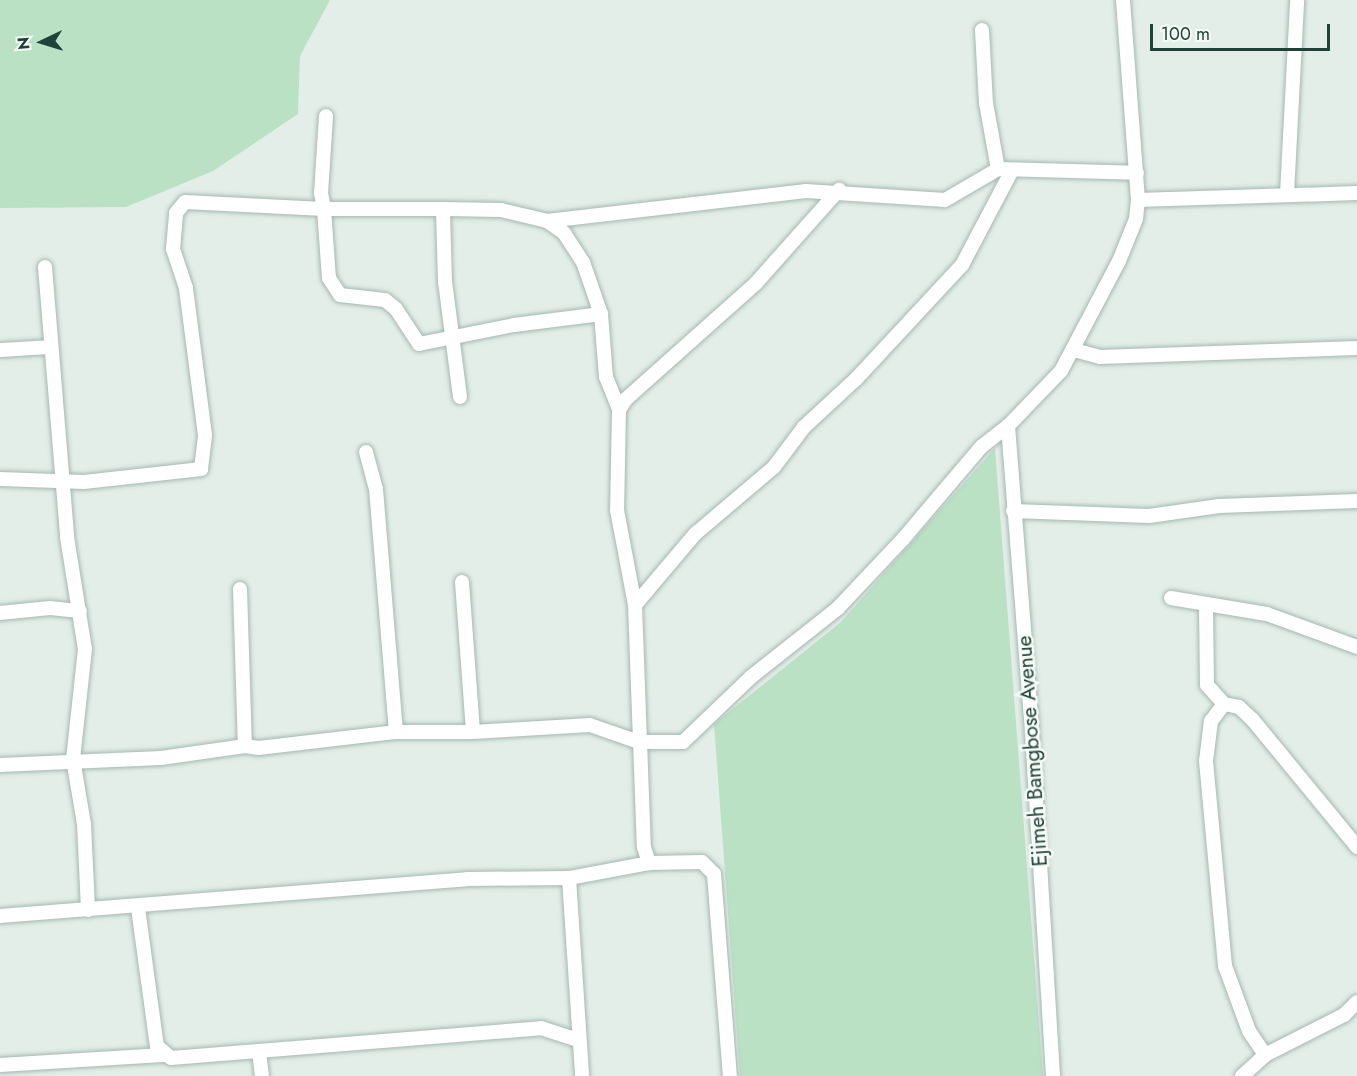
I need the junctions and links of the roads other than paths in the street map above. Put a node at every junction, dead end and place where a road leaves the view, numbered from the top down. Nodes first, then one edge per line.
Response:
1 (1123, 0) edge
2 (1297, 0) edge
3 (982, 30) dead end
4 (326, 116) dead end
5 (1005, 169) junction
6 (1137, 173) junction
7 (839, 190) junction
8 (1357, 193) edge
9 (1287, 194) junction
10 (1137, 200) junction
11 (324, 209) junction
12 (443, 209) junction
13 (547, 221) junction
14 (45, 267) dead end
15 (601, 314) junction
16 (454, 340) junction
17 (50, 347) junction
18 (1357, 348) edge
19 (0, 350) edge
20 (1074, 350) junction
21 (460, 398) dead end
22 (619, 410) junction
23 (1008, 426) junction
24 (366, 452) dead end
25 (0, 479) edge
26 (62, 480) junction
27 (1357, 501) edge
28 (1012, 511) junction
29 (462, 582) dead end
30 (240, 589) dead end
31 (1171, 598) dead end
32 (635, 605) junction
33 (1206, 605) junction
34 (80, 611) junction
35 (0, 613) edge
36 (1356, 648) edge
37 (1224, 704) junction
38 (396, 732) junction
39 (472, 732) junction
40 (639, 742) junction
41 (245, 746) junction
42 (73, 759) junction
43 (0, 765) edge
44 (1357, 847) edge
45 (649, 863) junction
46 (569, 878) junction
47 (138, 908) junction
48 (88, 910) junction
49 (0, 916) edge
50 (1357, 1002) edge
51 (578, 1040) junction
52 (259, 1052) junction
53 (163, 1055) junction
54 (1265, 1055) junction
55 (0, 1065) edge
56 (261, 1076) edge
57 (582, 1076) edge
58 (730, 1076) edge
59 (1053, 1076) edge
60 (1242, 1076) edge

1 - 6 street
2 - 9 street
3 - 5 street
4 - 11 street
5 - 6 street
5 - 7 street
5 - 32 street
6 - 10 street
7 - 13 street
7 - 22 street
8 - 9 street
9 - 10 street
10 - 20 street
11 - 12 street
11 - 16 street
11 - 26 street
12 - 13 street
12 - 16 street
13 - 15 street
14 - 17 street
15 - 16 street
15 - 22 street
16 - 21 street
17 - 19 street
17 - 26 street
18 - 20 street
20 - 23 street
22 - 32 street
23 - 28 street, Ejimeh Bamgbose Avenue
23 - 40 street
24 - 38 street
25 - 26 street
26 - 34 street
27 - 28 street
28 - 59 street, Ejimeh Bamgbose Avenue
29 - 39 street
30 - 41 street
31 - 33 street
32 - 40 street
33 - 36 street
33 - 37 street
34 - 35 street
34 - 42 street
37 - 44 street
37 - 54 street
38 - 39 street
38 - 41 street
39 - 40 street
40 - 45 street
41 - 42 street
42 - 43 street
42 - 48 street
45 - 46 street
45 - 58 street
46 - 47 street
46 - 51 street
47 - 48 street
47 - 53 street
48 - 49 street
50 - 54 street
51 - 52 street
51 - 57 street
52 - 53 street
52 - 56 street
53 - 55 street
54 - 60 street

